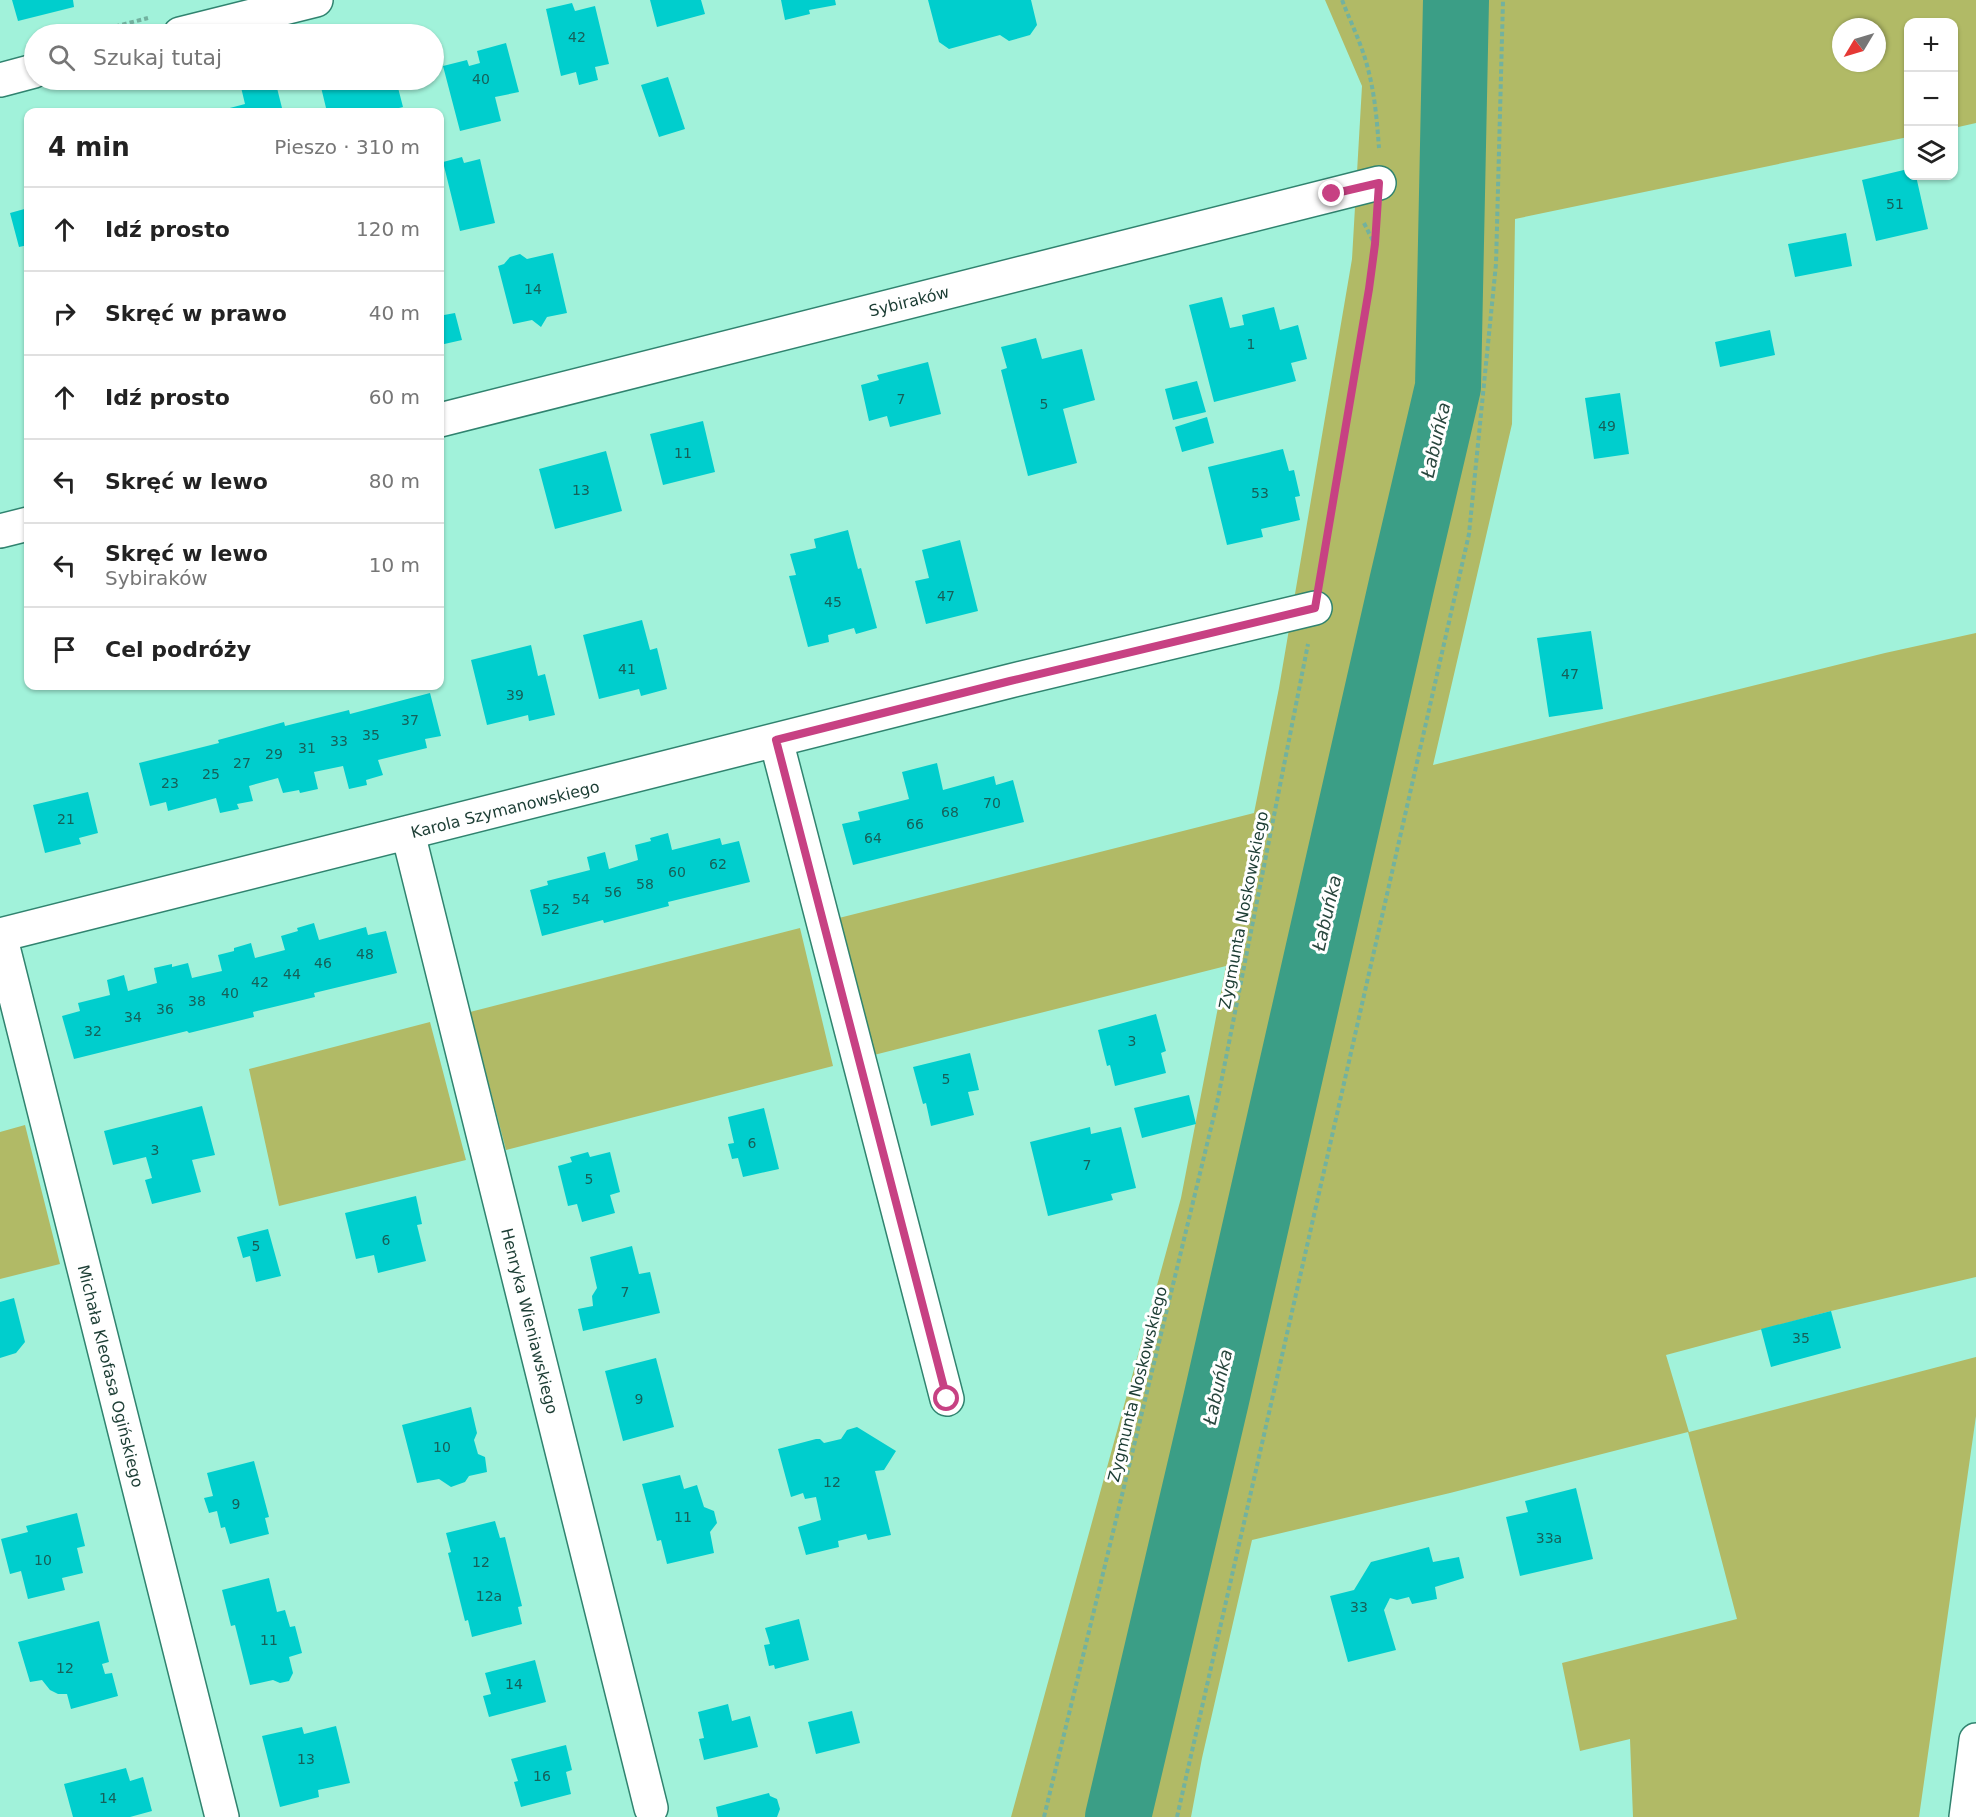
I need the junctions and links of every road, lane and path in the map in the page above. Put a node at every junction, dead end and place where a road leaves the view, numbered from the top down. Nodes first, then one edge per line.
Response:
1 (316, 0) edge
2 (1342, 0) edge
3 (1503, 0) edge
4 (220, 24) edge
5 (24, 74) edge
6 (0, 80) edge
7 (1379, 183) junction
8 (444, 419) edge
9 (24, 525) edge
10 (0, 531) edge
11 (1315, 608) junction
12 (776, 740) junction
13 (408, 833) junction
14 (0, 935) edge
15 (947, 1399) dead end
16 (1976, 1740) edge
17 (651, 1809) dead end
18 (222, 1817) edge
19 (1044, 1817) edge
20 (1177, 1817) edge
21 (1966, 1817) edge

1 - 4 street
2 - 7 path, Zygmunta Noskowskiego
3 - 20 path
5 - 6 street
7 - 8 street, Sybiraków
7 - 11 path, Zygmunta Noskowskiego
9 - 10 street
11 - 12 street, Karola Szymanowskiego
11 - 19 path, Zygmunta Noskowskiego
12 - 13 street, Karola Szymanowskiego
12 - 15 street
13 - 14 street, Karola Szymanowskiego
13 - 17 street, Henryka Wieniawskiego
14 - 18 street, Michała Kleofasa Ogińskiego
16 - 21 street

